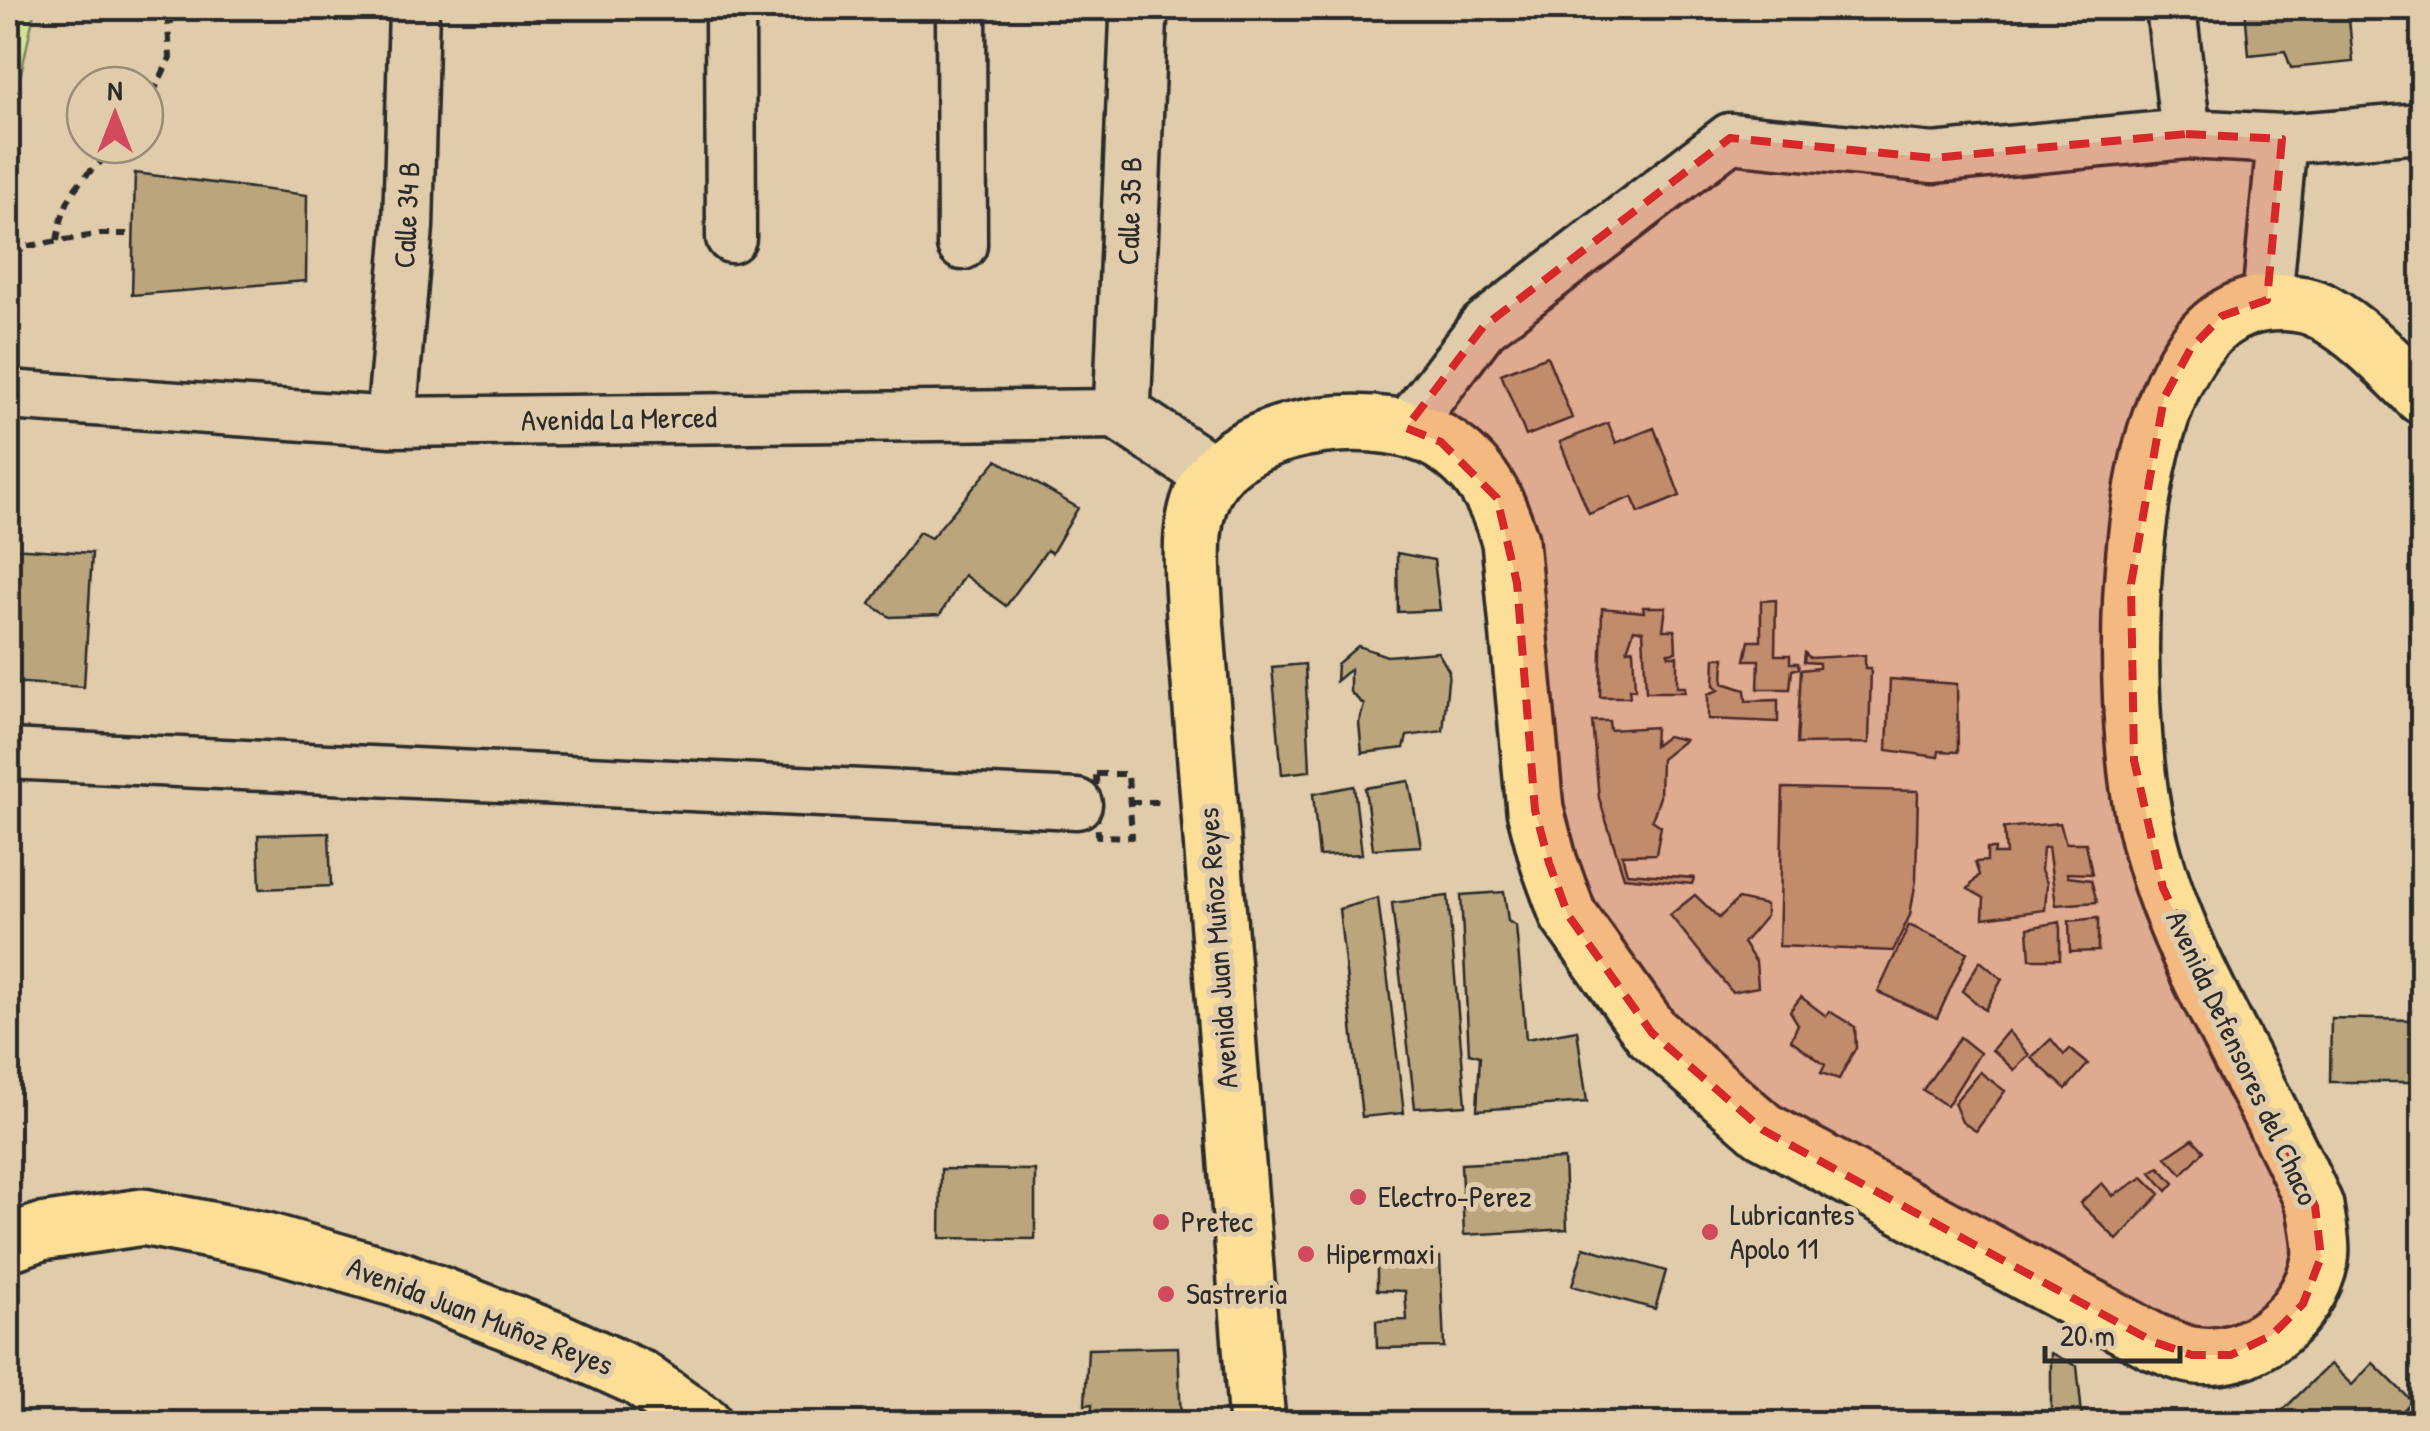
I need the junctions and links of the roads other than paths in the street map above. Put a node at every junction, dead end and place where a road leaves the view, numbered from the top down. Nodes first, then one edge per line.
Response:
1 (414, 8) edge
2 (730, 8) edge
3 (961, 8) edge
4 (1139, 8) edge
5 (2171, 8) edge
6 (2422, 128) edge
7 (2186, 134) junction
8 (2282, 139) junction
9 (731, 238) dead end
10 (962, 245) dead end
11 (2268, 300) junction
12 (8, 395) edge
13 (2422, 396) edge
14 (1122, 414) junction
15 (391, 422) junction
16 (1406, 428) junction
17 (1214, 475) junction
18 (8, 754) edge
19 (1078, 804) dead end
20 (8, 1243) edge
21 (704, 1424) edge
22 (1257, 1424) edge

1 - 15 street, Calle 34 B
2 - 9 street
3 - 10 street
4 - 14 street, Calle 35 B
5 - 7 street
6 - 8 street
7 - 8 street
7 - 16 street
8 - 11 street
11 - 13 main road
11 - 16 main road, Avenida Defensores del Chaco
12 - 15 street, Avenida La Merced
14 - 15 street, Avenida La Merced
14 - 17 street
16 - 17 main road, Avenida Defensores del Chaco
17 - 22 main road, Avenida Juan Muñoz Reyes
18 - 19 street
20 - 21 main road, Avenida Juan Muñoz Reyes

